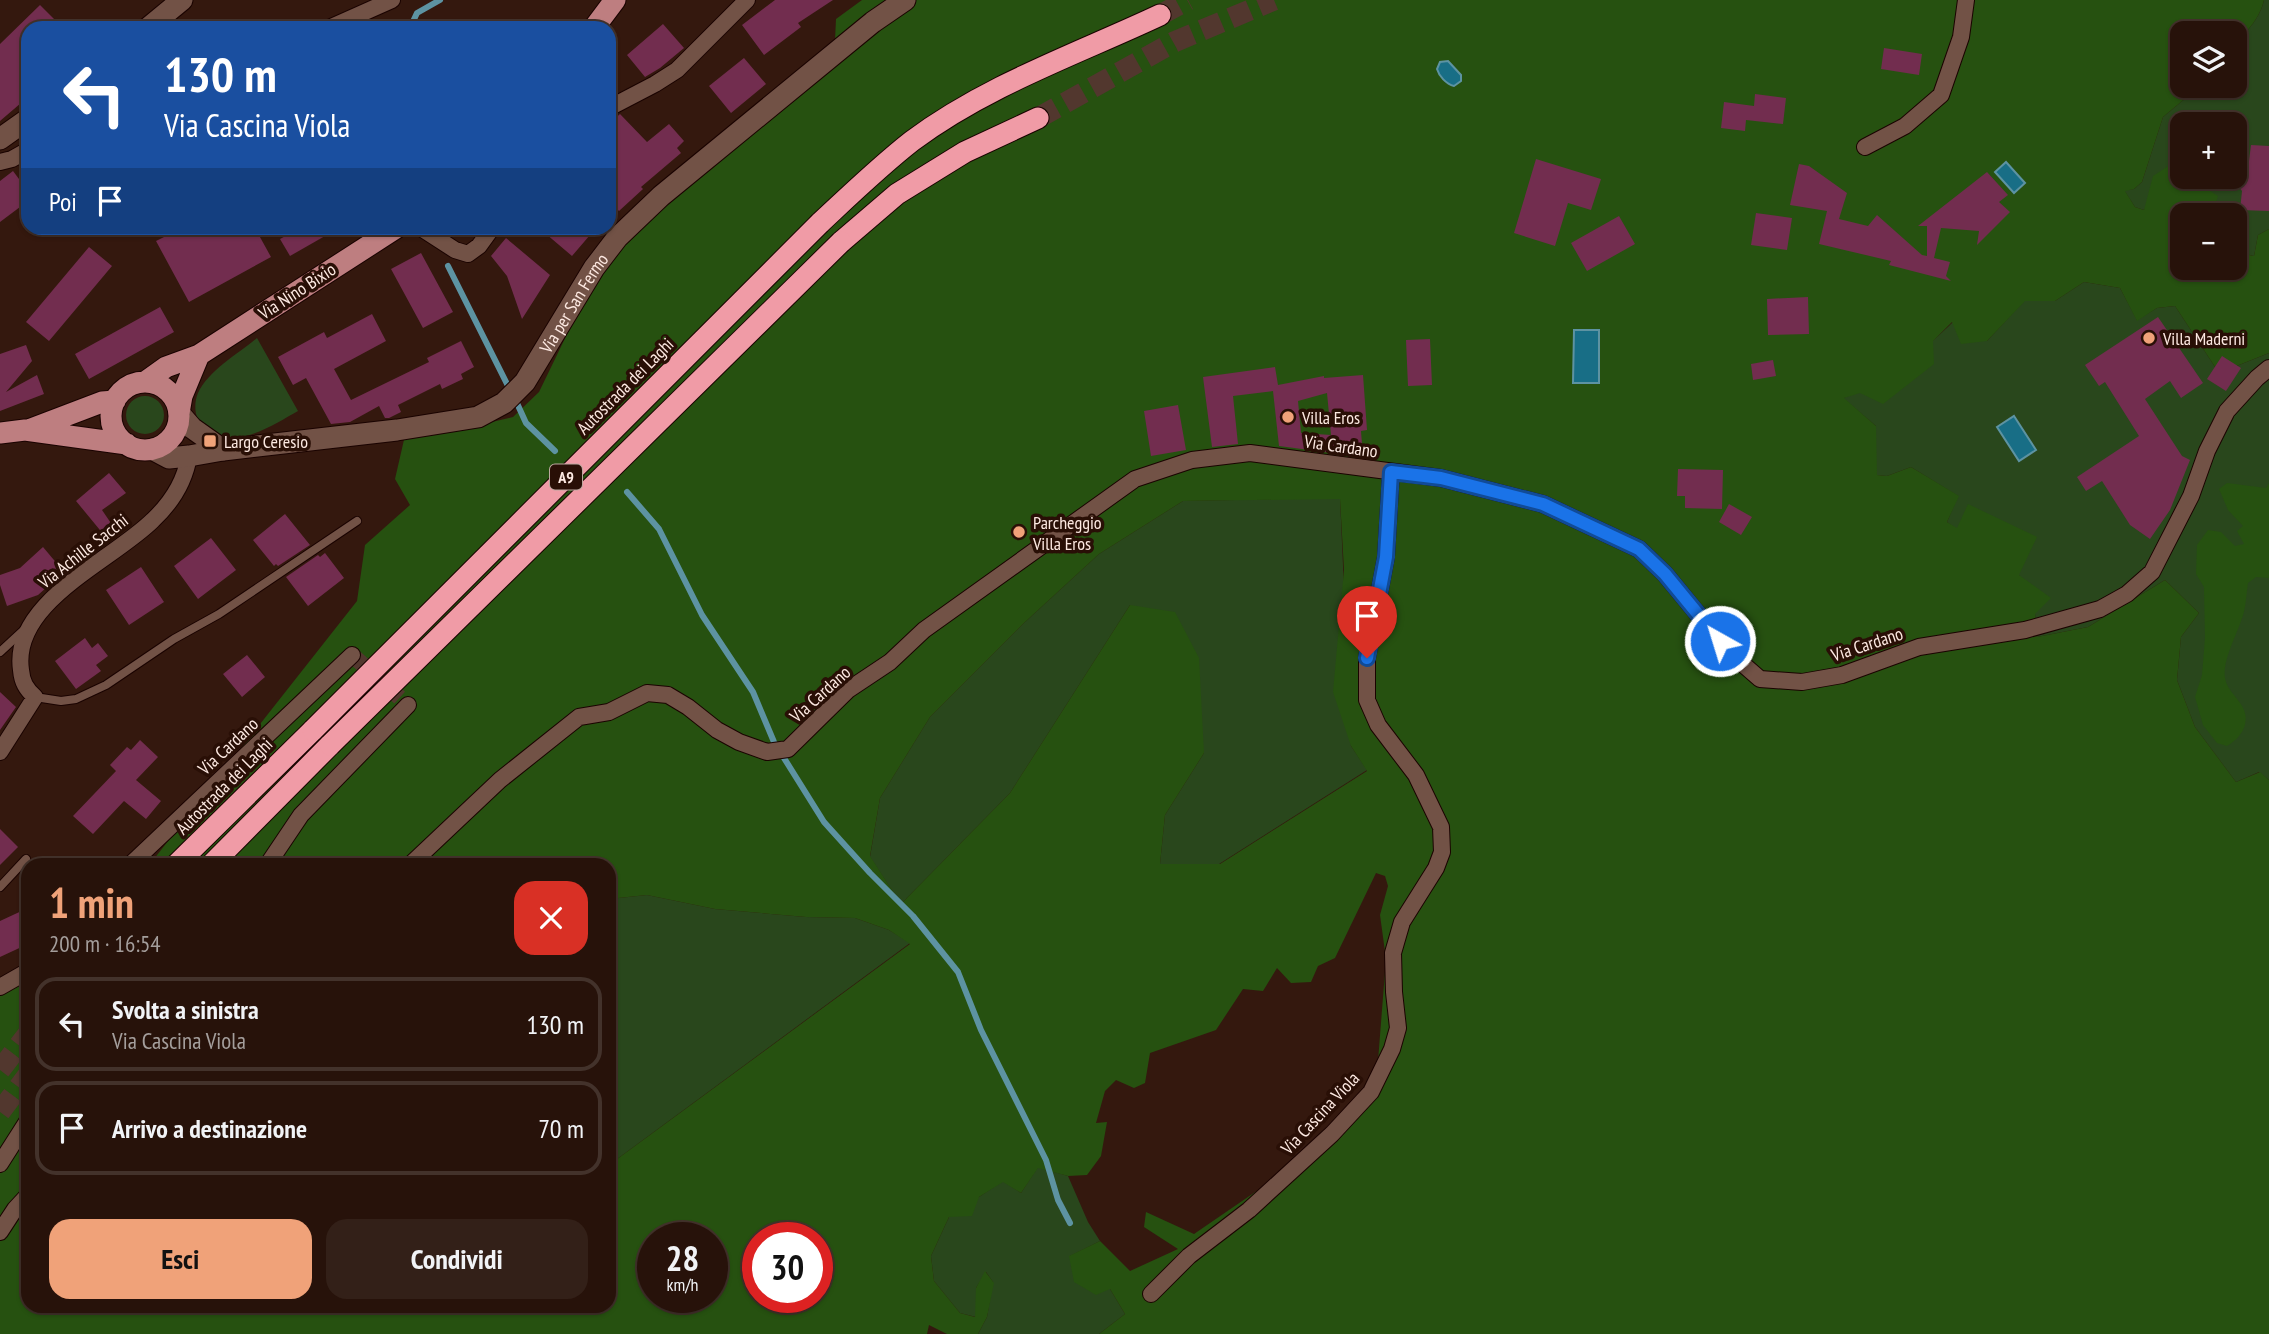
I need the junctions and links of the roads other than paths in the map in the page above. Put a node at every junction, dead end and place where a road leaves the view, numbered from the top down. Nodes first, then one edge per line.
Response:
1 (182, 0) edge
2 (392, 0) edge
3 (615, 0) edge
4 (747, 0) edge
5 (905, 0) edge
6 (1966, 0) edge
7 (1160, 15) tunnel mouth
8 (156, 21) edge
9 (345, 21) edge
10 (599, 21) edge
11 (616, 104) edge
12 (1038, 118) tunnel mouth
13 (21, 124) edge
14 (0, 139) edge
15 (1865, 147) dead end
16 (21, 154) edge
17 (0, 162) edge
18 (385, 235) edge
19 (432, 235) edge
20 (487, 235) edge
21 (199, 355) junction
22 (2269, 368) edge
23 (145, 382) junction
24 (115, 401) junction
25 (178, 413) junction
26 (25, 430) junction
27 (0, 433) edge
28 (127, 444) junction
29 (152, 449) junction
30 (223, 450) junction
31 (189, 456) junction
32 (1391, 472) junction
33 (356, 521) dead end
34 (29, 626) junction
35 (0, 652) edge
36 (352, 655) dead end
37 (35, 696) junction
38 (408, 705) dead end
39 (0, 752) edge
40 (137, 858) edge
41 (183, 858) edge
42 (218, 858) edge
43 (272, 858) edge
44 (417, 858) edge
45 (21, 864) edge
46 (0, 887) edge
47 (21, 975) edge
48 (0, 987) edge
49 (21, 1131) edge
50 (0, 1164) edge
51 (21, 1203) edge
52 (0, 1232) edge
53 (1151, 1294) dead end

1 - 8 main road
2 - 9 street
3 - 10 main road
4 - 11 street
5 - 30 main road, Via per San Fermo
6 - 15 street
7 - 41 highway, Autostrada dei Laghi / A9, bridge
12 - 42 highway, A9, bridge
13 - 14 main road
16 - 17 street
18 - 21 main road, Via Nino Bixio
19 - 20 street
21 - 23 main road, Via Nino Bixio
21 - 25 main road
22 - 32 street, Via Cardano
23 - 24 main road
23 - 25 main road
24 - 26 main road
24 - 28 main road
25 - 29 main road
25 - 30 main road
26 - 27 main road
26 - 28 main road
28 - 29 main road
29 - 31 main road, Via per San Fermo
30 - 31 main road, Via per San Fermo
31 - 34 street, Via Achille Sacchi
32 - 44 street, Via Cardano
32 - 53 street, Via Cascina Viola
33 - 37 lane
34 - 35 lane
34 - 37 street, Via Achille Sacchi
36 - 40 street, Via Cardano
37 - 39 street
38 - 43 street
45 - 46 lane
47 - 48 street
49 - 50 street
51 - 52 street

